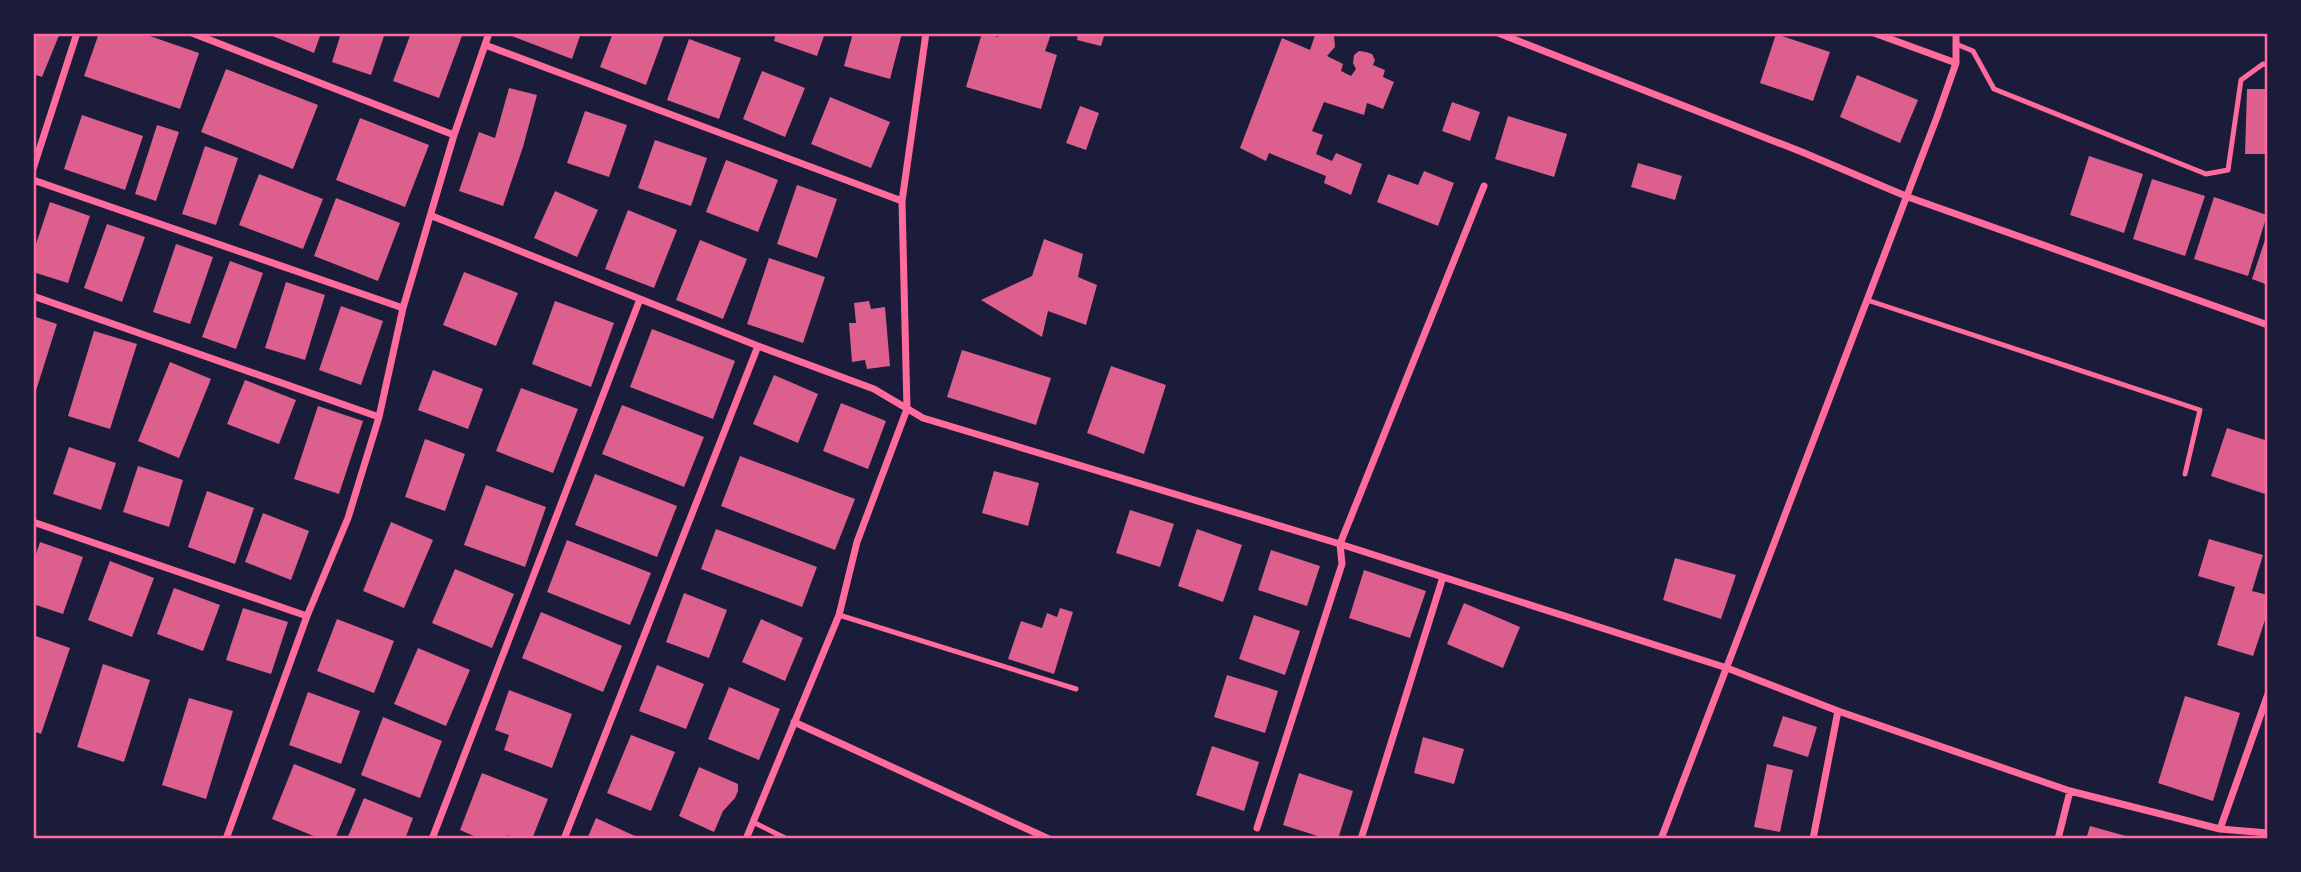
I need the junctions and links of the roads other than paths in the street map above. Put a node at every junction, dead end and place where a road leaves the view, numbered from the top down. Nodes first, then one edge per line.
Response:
1 (77, 33) edge
2 (192, 33) edge
3 (489, 33) edge
4 (926, 33) edge
5 (1499, 33) edge
6 (1874, 33) edge
7 (1956, 33) edge
8 (1956, 44) junction
9 (485, 45) junction
10 (1956, 63) junction
11 (2268, 65) edge
12 (454, 135) junction
13 (33, 169) edge
14 (33, 180) edge
15 (1484, 186) dead end
16 (1908, 197) junction
17 (902, 201) junction
18 (432, 216) junction
19 (33, 296) edge
20 (640, 299) junction
21 (1867, 300) junction
22 (403, 308) junction
23 (2268, 325) edge
24 (758, 346) junction
25 (907, 409) junction
26 (379, 417) junction
27 (2185, 474) dead end
28 (33, 522) edge
29 (1340, 544) junction
30 (1443, 577) junction
31 (839, 615) junction
32 (307, 616) junction
33 (1727, 668) junction
34 (1076, 689) dead end
35 (2268, 694) edge
36 (1838, 711) junction
37 (794, 722) junction
38 (2070, 791) junction
39 (753, 822) junction
40 (1257, 828) dead end
41 (2220, 829) junction
42 (2268, 833) edge
43 (226, 839) edge
44 (432, 839) edge
45 (564, 839) edge
46 (746, 839) edge
47 (787, 839) edge
48 (1049, 839) edge
49 (1361, 839) edge
50 (1661, 839) edge
51 (1813, 839) edge
52 (2058, 839) edge

1 - 13 street
2 - 12 street
3 - 9 street
4 - 17 street
5 - 16 street
6 - 10 street
7 - 8 street
8 - 10 street
8 - 11 lane
9 - 12 street
9 - 17 street
10 - 16 street
12 - 18 street
14 - 22 street
15 - 29 street
16 - 21 street
16 - 23 street
17 - 25 street
18 - 20 street
18 - 22 street
19 - 26 street
20 - 24 street
20 - 44 street
21 - 27 lane
21 - 33 street
22 - 26 street
24 - 25 street
24 - 45 street
25 - 29 street
25 - 31 street
26 - 32 street
28 - 32 street
29 - 30 street
29 - 40 street
30 - 33 street
30 - 49 street
31 - 34 lane
31 - 37 street
32 - 43 street
33 - 36 street
33 - 50 street
35 - 41 street
36 - 38 street
36 - 51 street
37 - 39 street
37 - 48 street
38 - 41 street
38 - 52 street
39 - 46 street
39 - 47 lane
41 - 42 street

